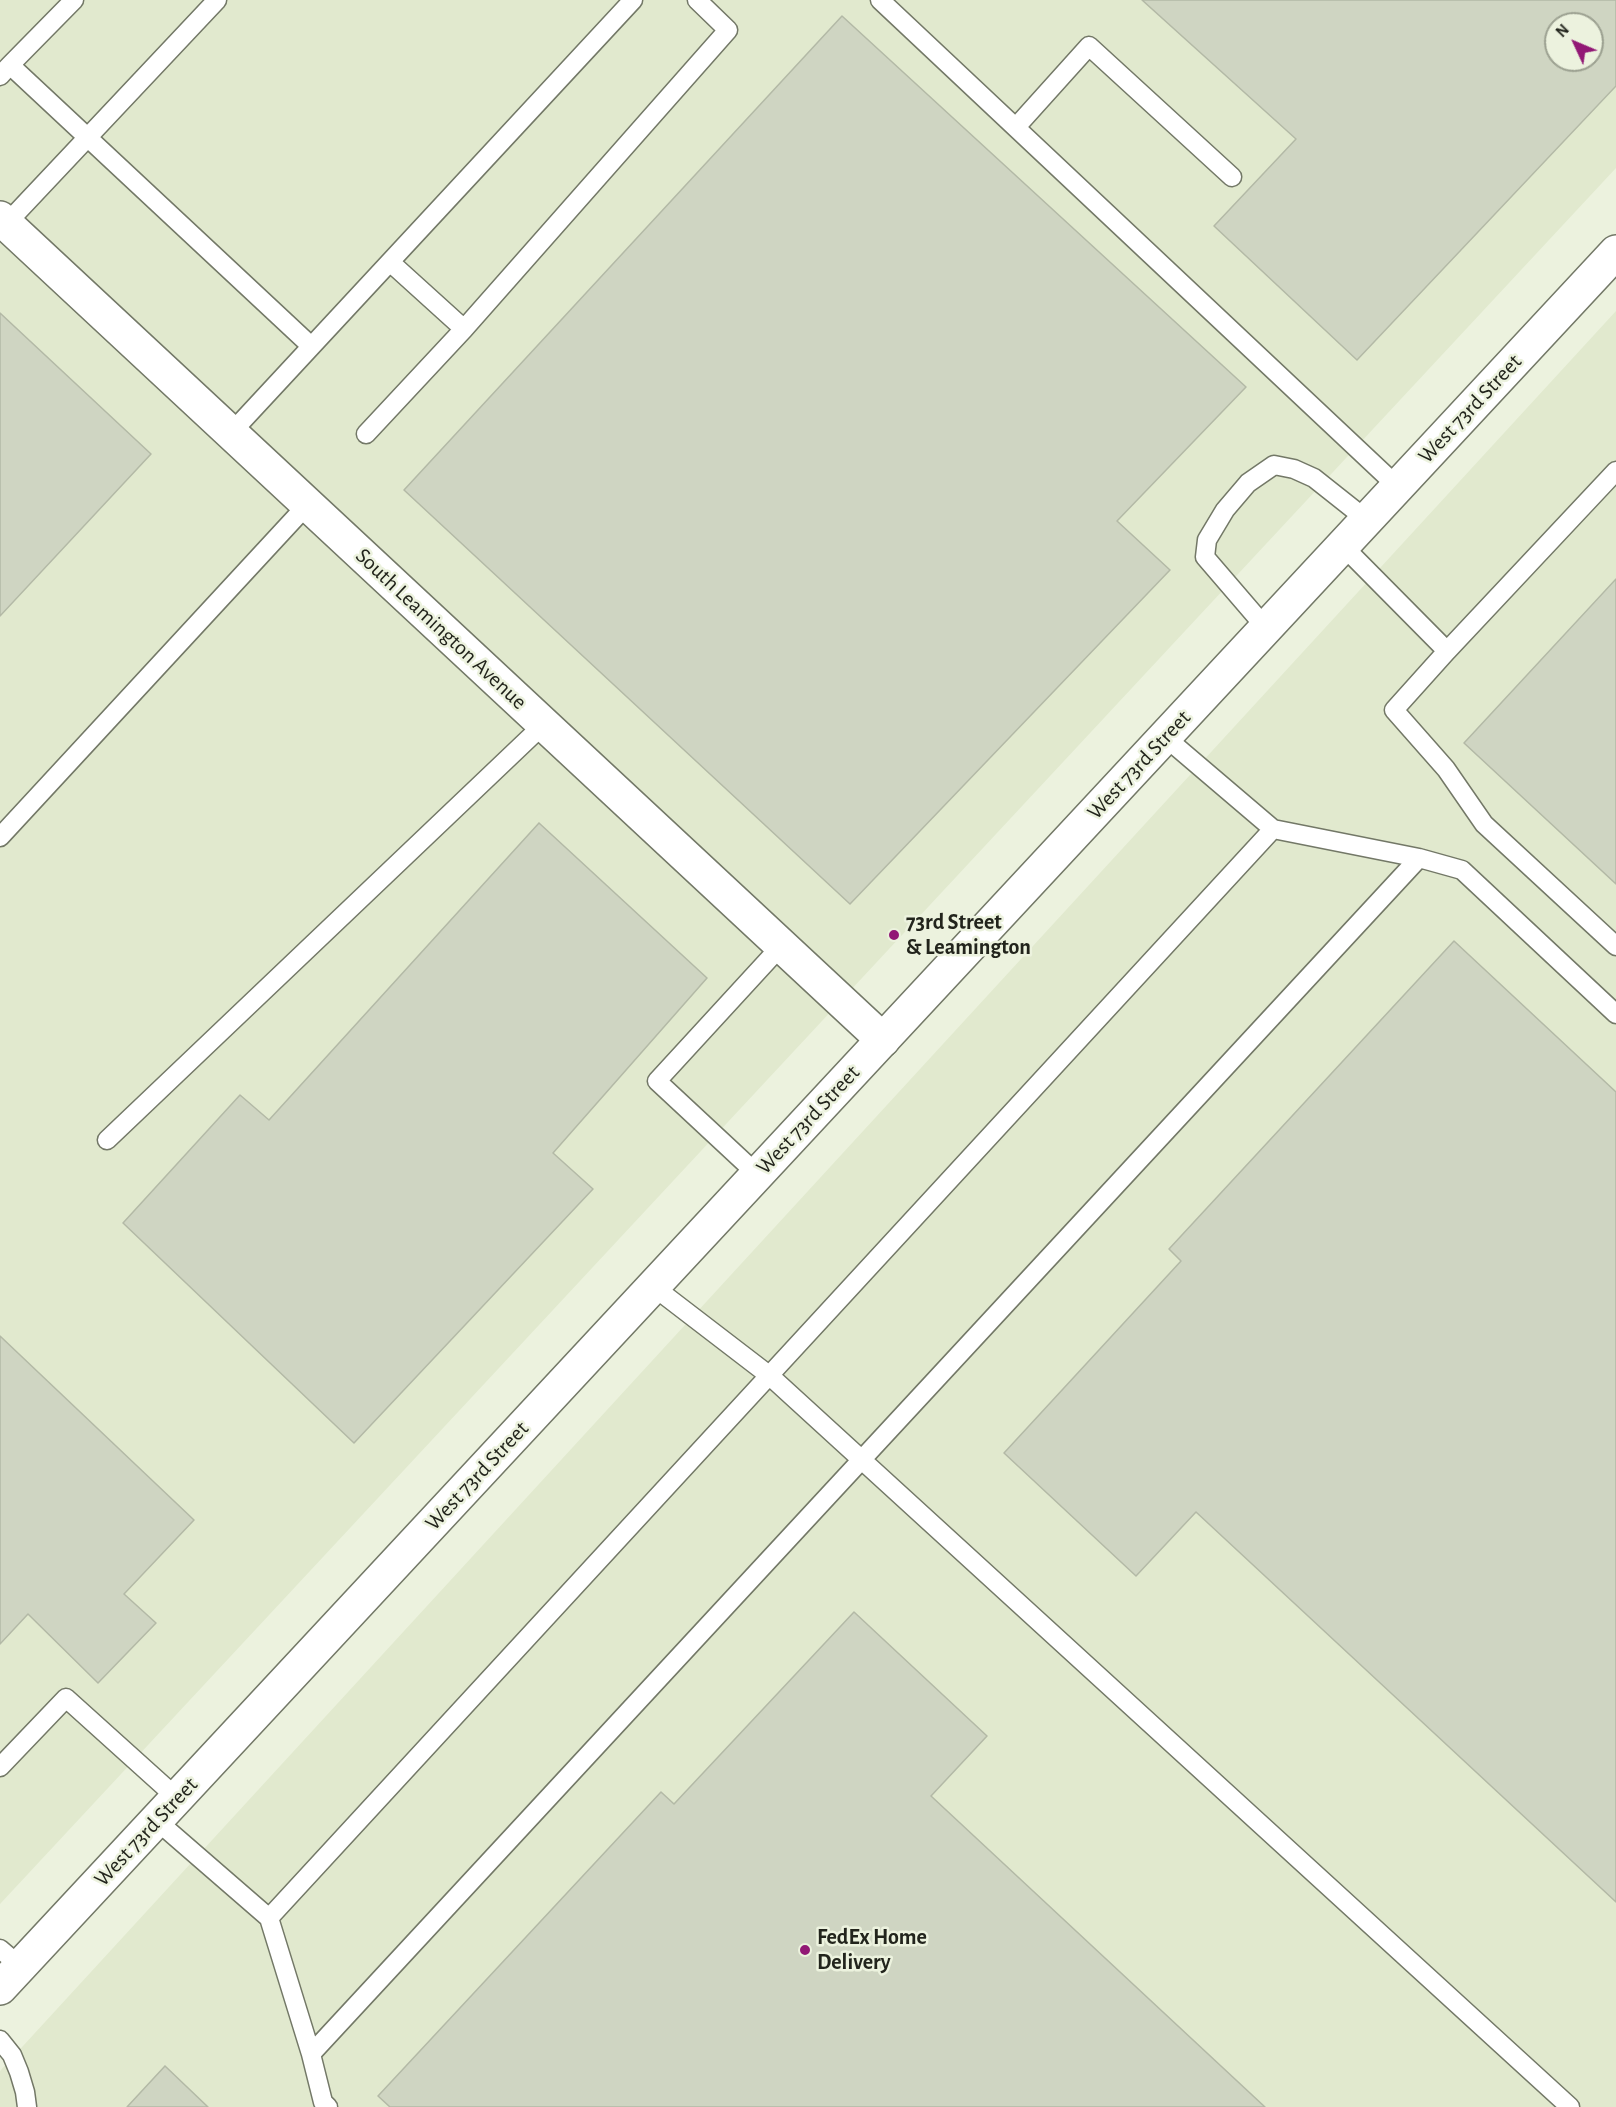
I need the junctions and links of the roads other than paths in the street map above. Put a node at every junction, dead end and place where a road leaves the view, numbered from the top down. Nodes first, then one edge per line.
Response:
1 (74, 0) edge
2 (217, 0) edge
3 (633, 0) edge
4 (697, 0) edge
5 (880, 0) edge
6 (5, 71) edge
7 (1017, 126) junction
8 (87, 137) junction
9 (1232, 177) dead end
10 (3, 221) edge
11 (1616, 252) edge
12 (390, 262) junction
13 (464, 329) junction
14 (311, 346) junction
15 (231, 433) junction
16 (366, 434) dead end
17 (1616, 471) edge
18 (1398, 487) junction
19 (307, 505) junction
20 (1367, 520) junction
21 (1343, 546) junction
22 (1266, 628) junction
23 (1447, 651) junction
24 (543, 725) junction
25 (1165, 737) junction
26 (1273, 829) junction
27 (0, 837) edge
28 (1419, 858) junction
29 (781, 945) junction
30 (1616, 946) edge
31 (1616, 1014) edge
32 (883, 1040) junction
33 (107, 1140) dead end
34 (758, 1175) junction
35 (654, 1287) junction
36 (770, 1376) junction
37 (861, 1459) junction
38 (0, 1767) edge
39 (167, 1809) junction
40 (269, 1918) junction
41 (7, 1968) edge
42 (0, 2040) edge
43 (311, 2054) junction
44 (27, 2107) edge
45 (328, 2107) edge
46 (1570, 2107) edge

1 - 6 lane
2 - 8 lane
3 - 12 lane
4 - 13 lane
5 - 7 lane
6 - 8 lane
7 - 9 lane
7 - 18 lane
8 - 10 lane
8 - 14 lane
10 - 15 street, South Leamington Avenue
11 - 18 street, West 73rd Street
12 - 13 lane
12 - 14 lane
13 - 16 lane
14 - 15 lane
15 - 19 street, South Leamington Avenue
17 - 23 lane
18 - 20 street, West 73rd Street
19 - 24 street, South Leamington Avenue
19 - 27 lane
20 - 21 street, West 73rd Street
20 - 22 lane
21 - 22 street, West 73rd Street
21 - 23 lane
22 - 25 street, West 73rd Street
23 - 30 lane
24 - 29 street, South Leamington Avenue
24 - 33 lane
25 - 26 lane
25 - 32 street, West 73rd Street
26 - 28 lane
26 - 36 lane
28 - 31 lane
28 - 37 lane
29 - 32 street, South Leamington Avenue
29 - 34 lane
32 - 34 street, West 73rd Street
34 - 35 street, West 73rd Street
35 - 36 lane
35 - 39 street, West 73rd Street
36 - 37 lane
36 - 40 lane
37 - 43 lane
37 - 46 lane
38 - 39 lane
39 - 40 lane
39 - 41 street, West 73rd Street
40 - 43 lane
42 - 44 lane
43 - 45 lane

